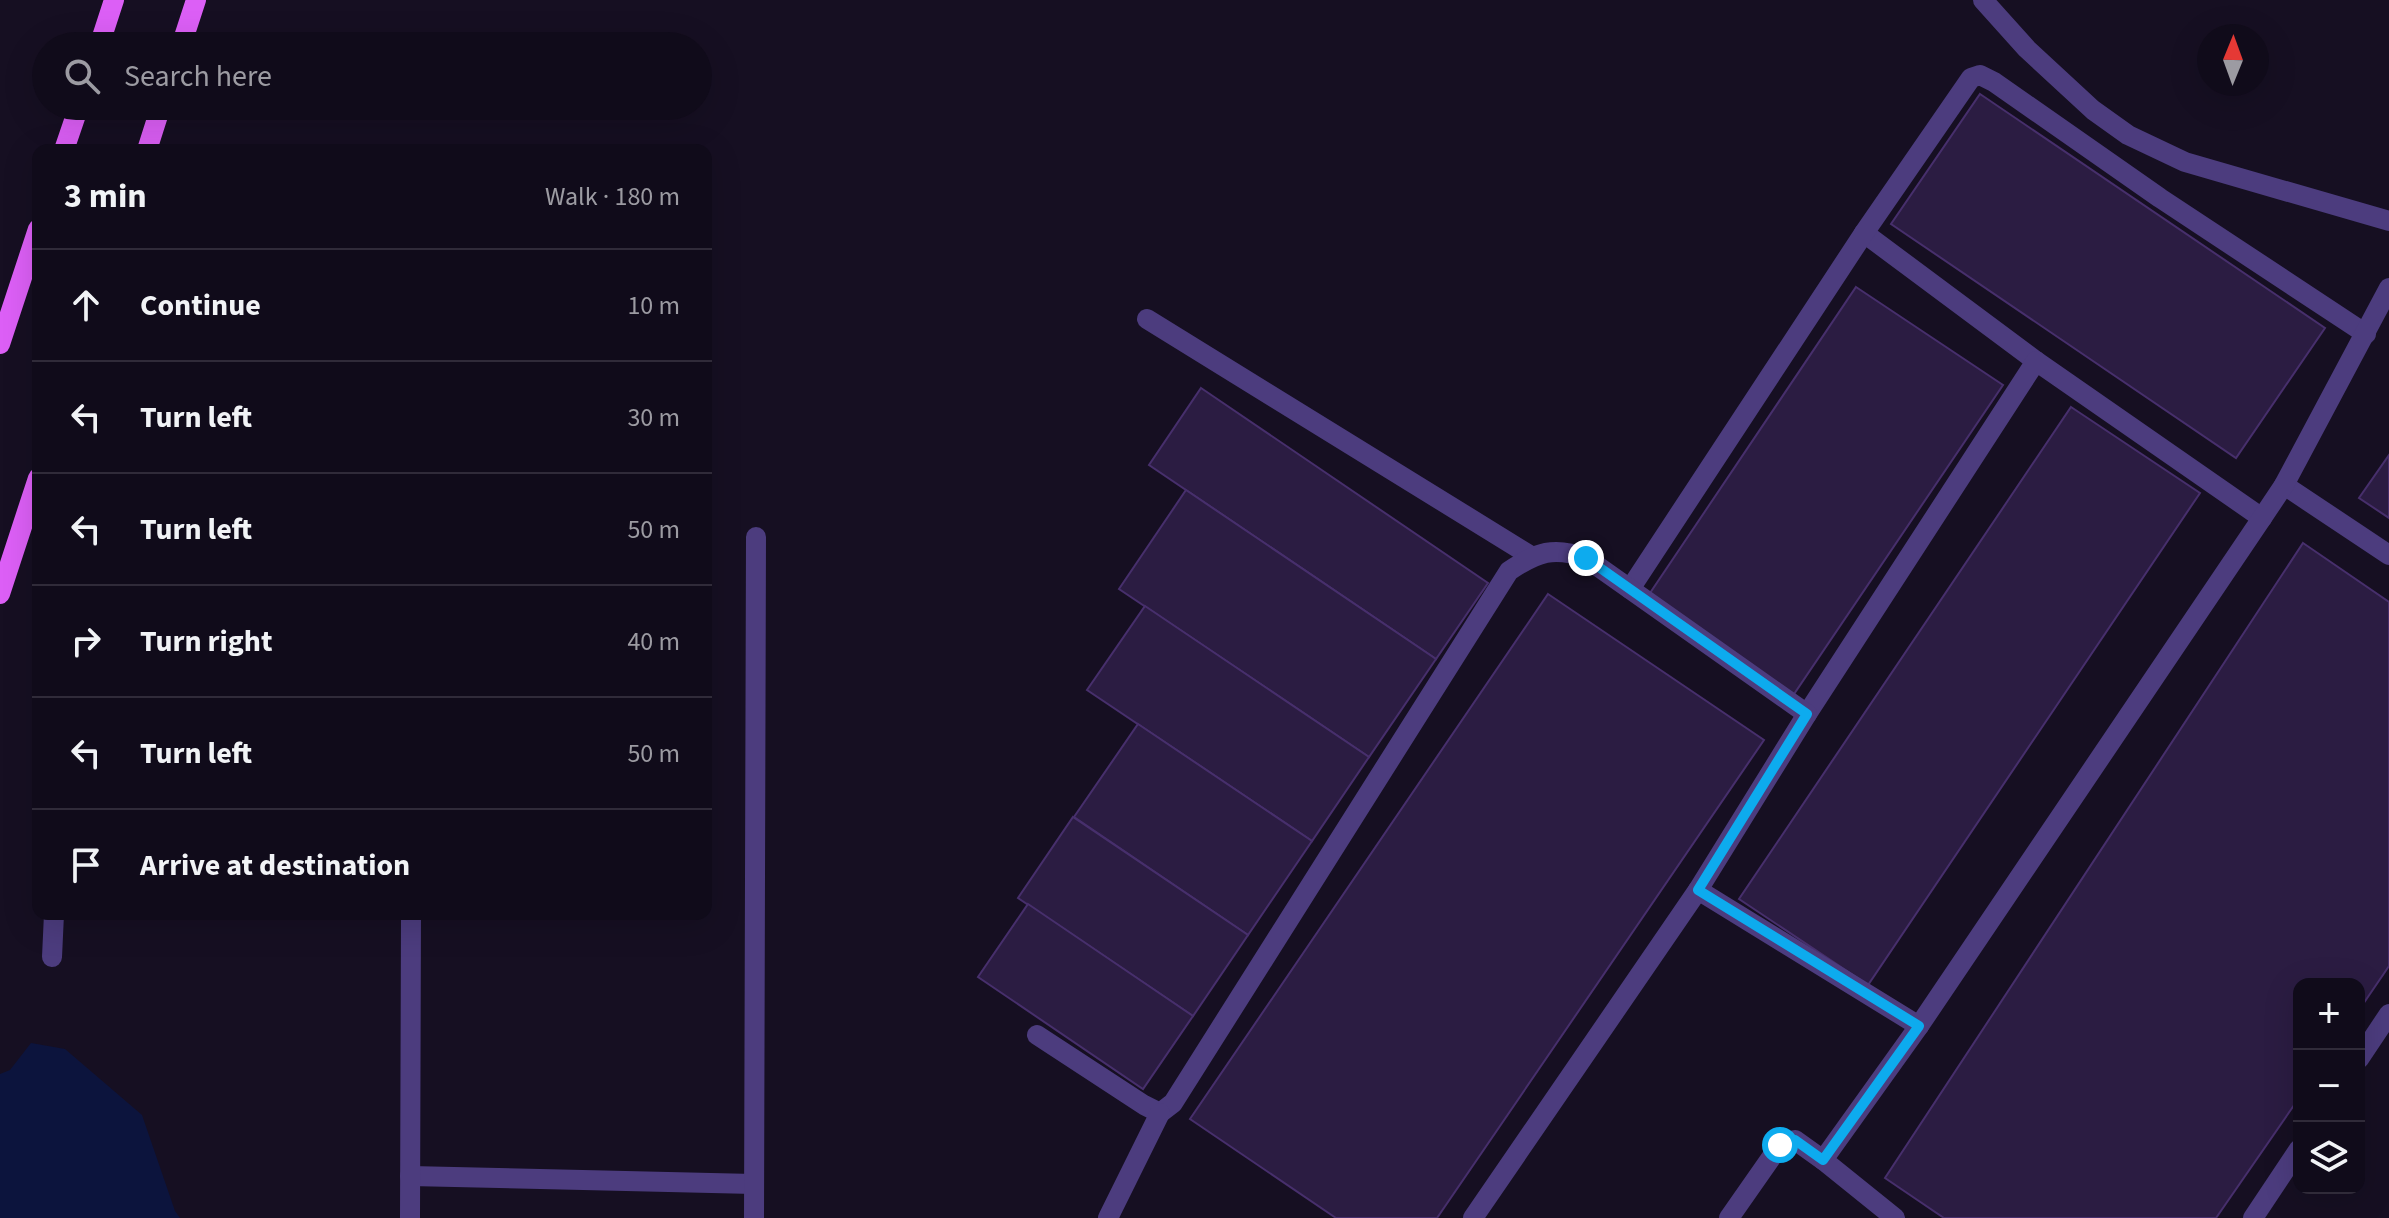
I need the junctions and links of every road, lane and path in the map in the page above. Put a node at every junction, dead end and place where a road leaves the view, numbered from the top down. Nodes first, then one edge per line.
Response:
1 (114, 0) edge
2 (196, 0) edge
3 (1983, 0) edge
4 (104, 32) edge
5 (186, 32) edge
6 (74, 120) edge
7 (157, 120) edge
8 (66, 144) edge
9 (149, 144) edge
10 (2389, 221) edge
11 (1864, 233) junction
12 (32, 247) edge
13 (2389, 288) edge
14 (1147, 319) dead end
15 (2366, 334) junction
16 (0, 344) edge
17 (2036, 361) junction
18 (2284, 485) junction
19 (32, 496) edge
20 (2262, 518) junction
21 (756, 537) dead end
22 (2389, 555) edge
23 (1531, 556) junction
24 (1630, 589) junction
25 (0, 594) edge
26 (1807, 714) junction
27 (1698, 890) junction
28 (54, 920) edge
29 (411, 920) edge
30 (52, 957) dead end
31 (2389, 1014) edge
32 (1919, 1026) junction
33 (1037, 1035) dead end
34 (2365, 1050) edge
35 (1160, 1113) junction
36 (2293, 1158) edge
37 (1823, 1160) junction
38 (410, 1176) junction
39 (754, 1184) junction
40 (410, 1218) edge
41 (754, 1218) edge
42 (1108, 1218) edge
43 (1473, 1218) edge
44 (1729, 1218) edge
45 (1895, 1218) edge
46 (2253, 1218) edge

1 - 4 main road
2 - 5 main road
3 - 10 street
6 - 8 main road
7 - 9 main road
11 - 15 street
11 - 17 street
11 - 24 street
12 - 16 main road
13 - 15 street
14 - 23 street
15 - 18 street
17 - 20 street
17 - 26 street
18 - 20 street
18 - 22 street
19 - 25 main road
20 - 32 street
21 - 39 street
23 - 24 street
23 - 35 street
24 - 26 street
26 - 27 street
27 - 32 street
27 - 43 street
28 - 30 street
29 - 38 street
31 - 34 street
32 - 37 street
33 - 35 street
35 - 42 street
36 - 46 street
37 - 44 street
37 - 45 street
38 - 39 street
38 - 40 street
39 - 41 street

